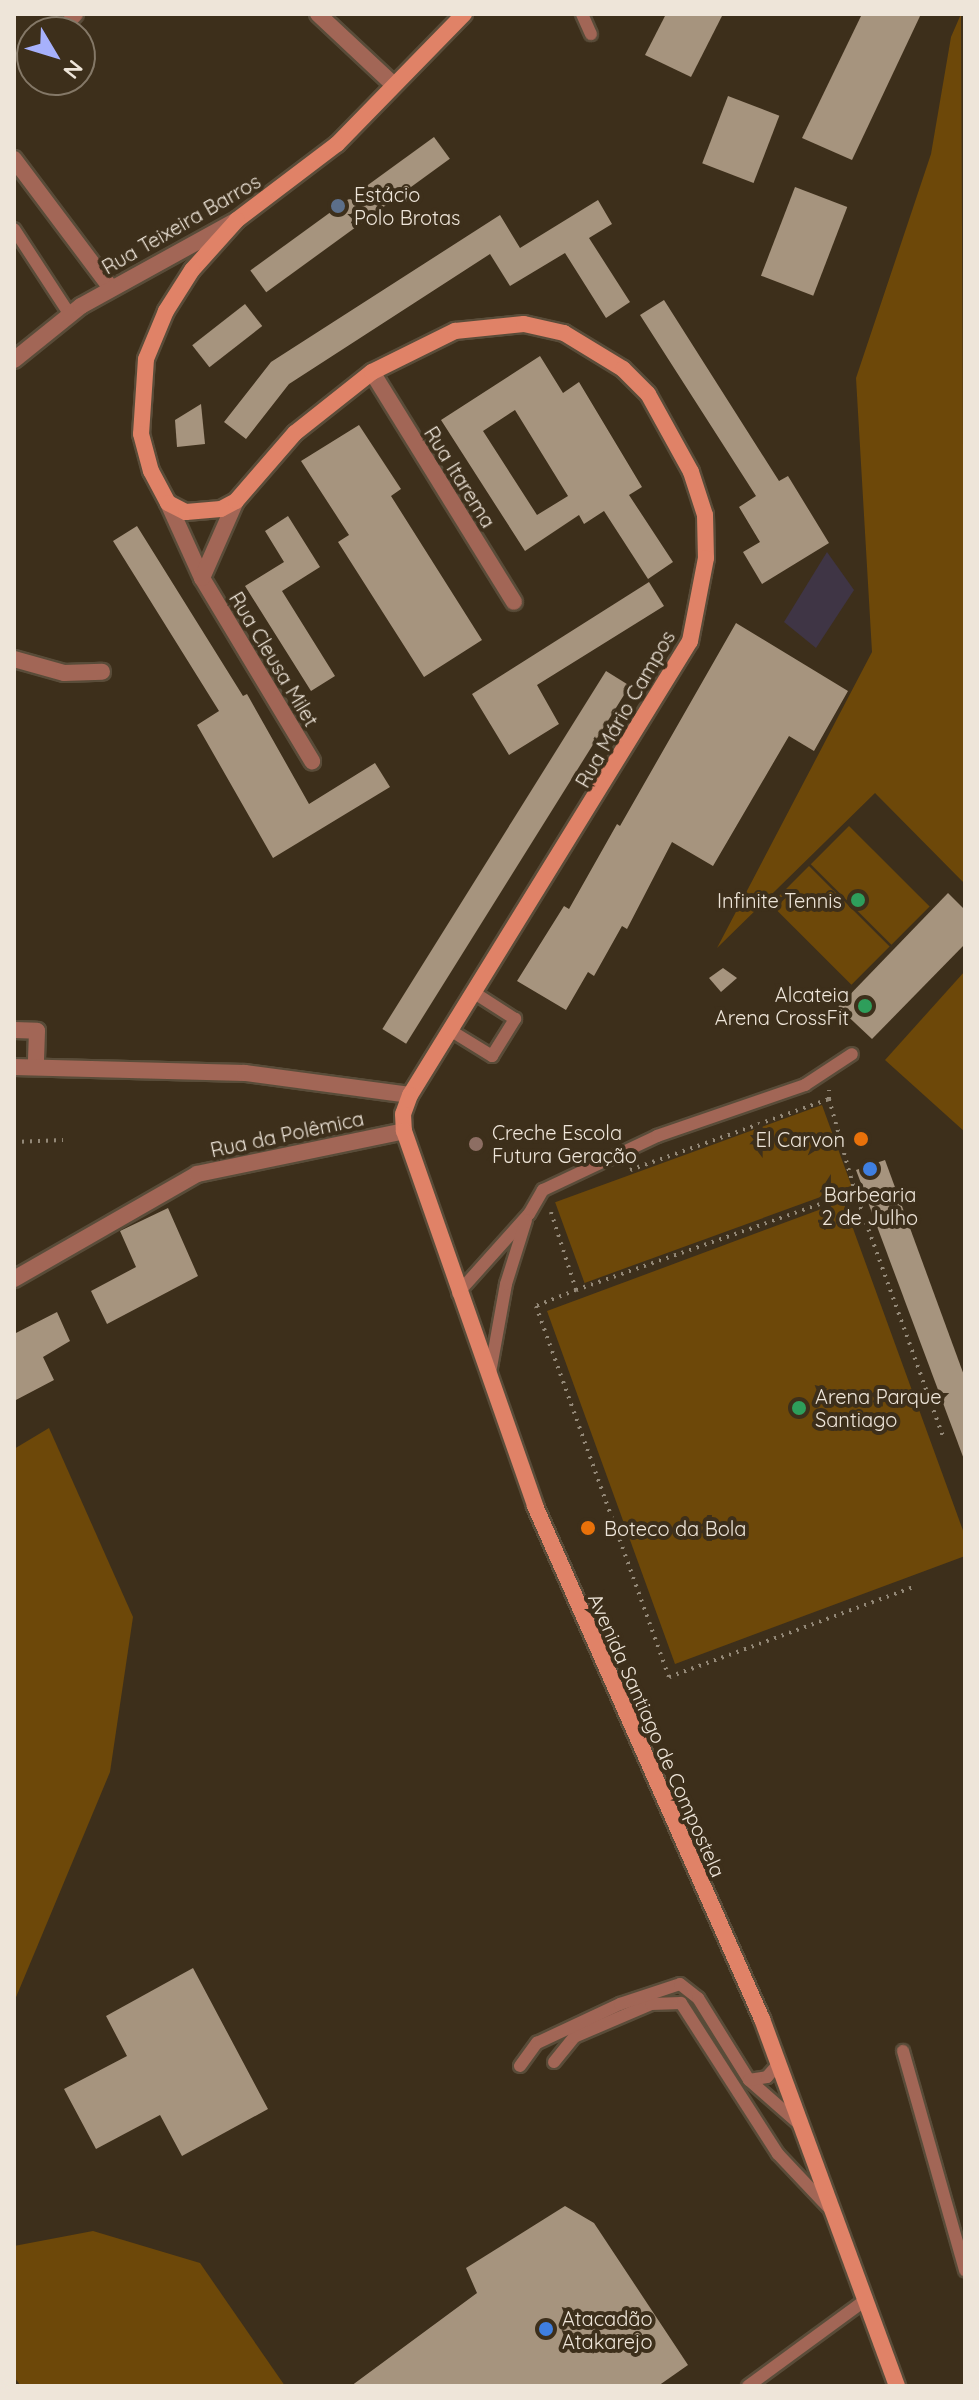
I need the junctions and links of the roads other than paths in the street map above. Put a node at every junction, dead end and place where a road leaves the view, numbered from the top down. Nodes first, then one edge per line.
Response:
1 (318, 14) edge
2 (464, 14) edge
3 (582, 14) edge
4 (591, 34) dead end
5 (394, 85) junction
6 (14, 159) edge
7 (237, 220) junction
8 (14, 229) edge
9 (111, 288) junction
10 (70, 315) junction
11 (14, 360) edge
12 (372, 372) junction
13 (236, 501) junction
14 (168, 503) junction
15 (202, 578) junction
16 (514, 602) dead end
17 (14, 659) edge
18 (102, 672) dead end
19 (312, 761) dead end
20 (476, 994) junction
21 (14, 1030) edge
22 (453, 1032) junction
23 (852, 1054) dead end
24 (14, 1067) edge
25 (36, 1067) junction
26 (410, 1095) junction
27 (404, 1131) junction
28 (529, 1214) junction
29 (14, 1279) edge
30 (458, 1293) junction
31 (488, 1381) junction
32 (903, 2051) dead end
33 (554, 2062) dead end
34 (779, 2063) junction
35 (520, 2066) dead end
36 (749, 2080) junction
37 (799, 2124) junction
38 (832, 2210) junction
39 (965, 2270) edge
40 (864, 2301) junction
41 (753, 2384) edge
42 (897, 2386) edge

1 - 5 street
2 - 5 main road, Rua Teixeira Barros
3 - 4 lane
5 - 7 main road, Rua Teixeira Barros
6 - 9 street
7 - 9 street, Rua Teixeira Barros
7 - 14 main road, Rua Cleusa Milet
8 - 10 lane
9 - 10 street, Rua Teixeira Barros
10 - 11 street, Rua Teixeira Barros
12 - 13 main road, Rua Mário Campos
12 - 16 street, Rua Itarema
12 - 20 main road, Rua Mário Campos
13 - 14 main road
13 - 15 street
14 - 15 street, Rua Cleusa Milet
15 - 19 street, Rua Cleusa Milet
17 - 18 street
20 - 22 main road, Rua Mário Campos
20 - 22 lane
21 - 25 street
22 - 26 main road, Rua Mário Campos
23 - 28 lane
24 - 25 street
25 - 26 street
26 - 27 main road, Avenida Santiago de Compostela
27 - 29 street, Rua da Polêmica
27 - 30 main road, Avenida Santiago de Compostela
28 - 30 lane
28 - 31 lane
30 - 31 main road, Avenida Santiago de Compostela
31 - 34 main road, Avenida Santiago de Compostela
32 - 39 lane
33 - 38 lane
34 - 36 lane
34 - 37 main road, Avenida Santiago de Compostela
35 - 36 lane
36 - 37 lane
37 - 38 main road, Avenida Santiago de Compostela
38 - 40 main road, Avenida Santiago de Compostela
40 - 41 lane
40 - 42 main road, Avenida Santiago de Compostela

